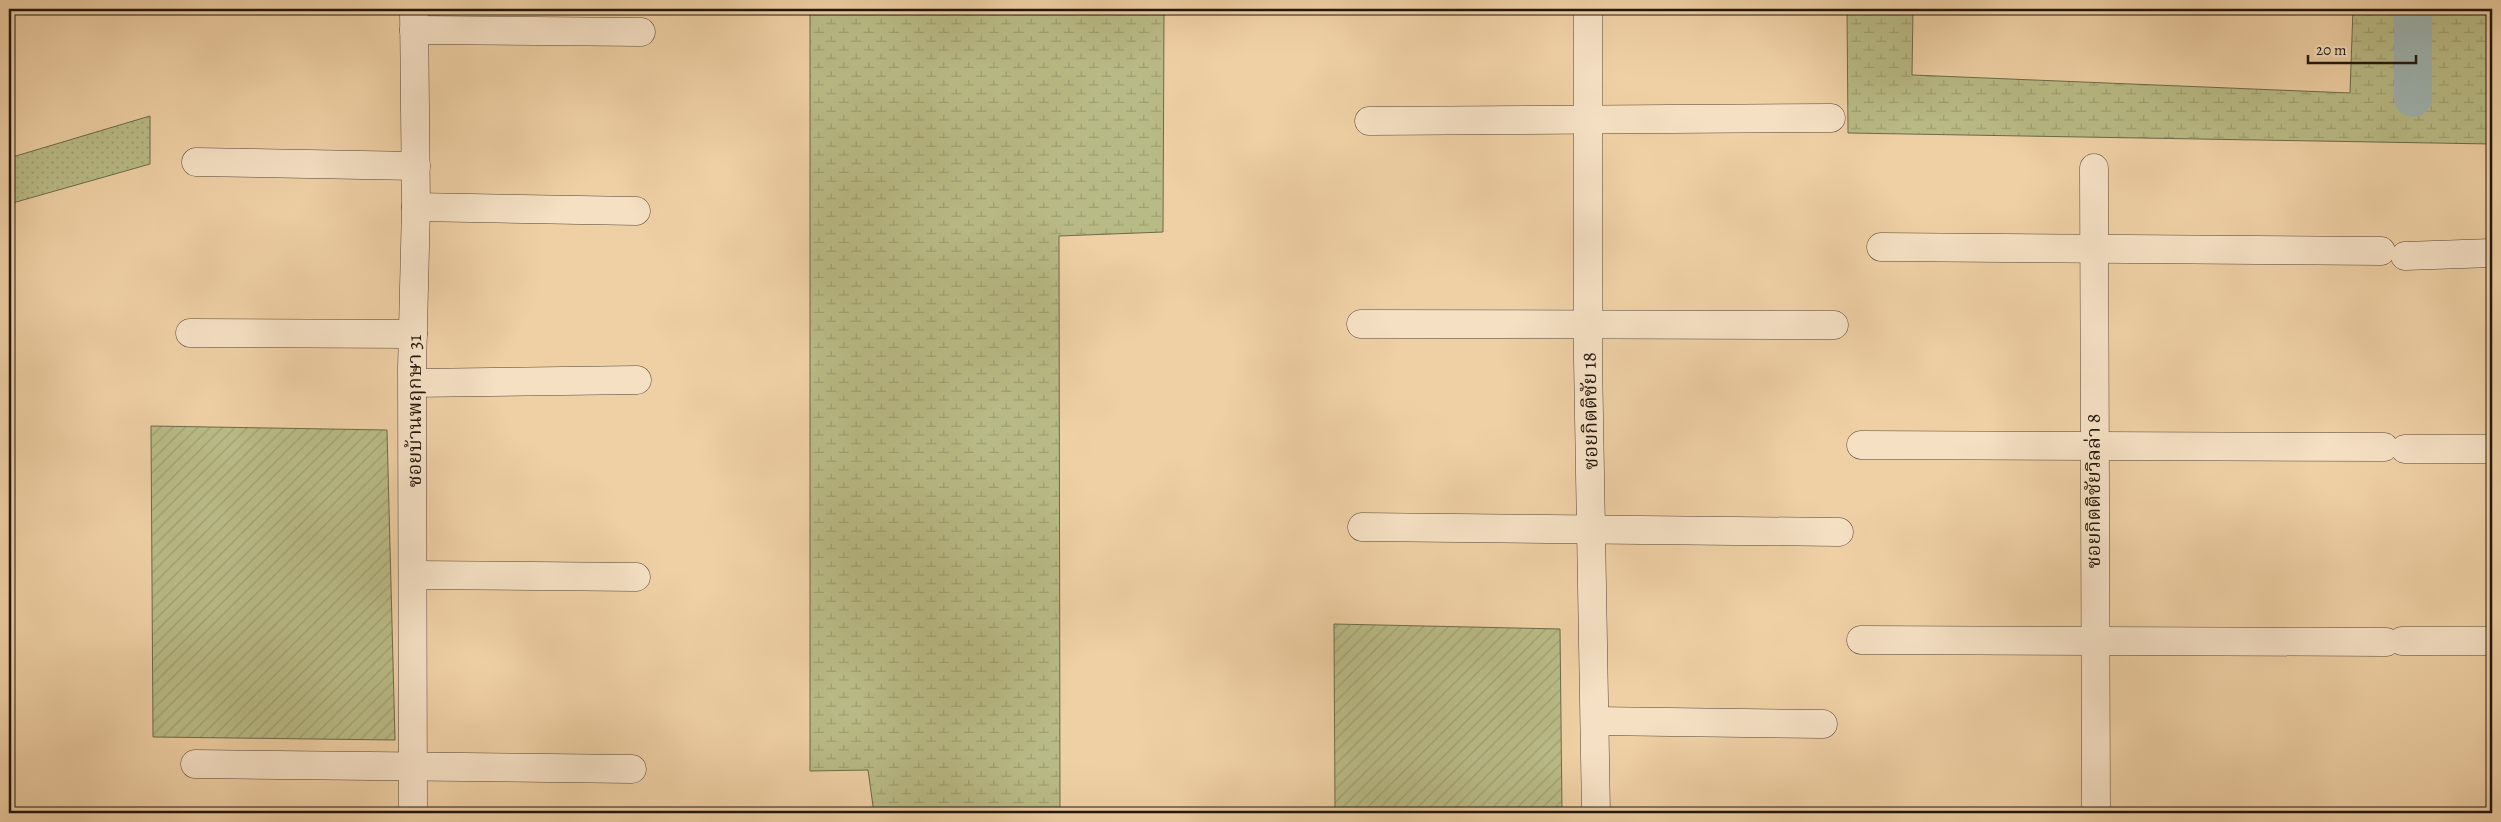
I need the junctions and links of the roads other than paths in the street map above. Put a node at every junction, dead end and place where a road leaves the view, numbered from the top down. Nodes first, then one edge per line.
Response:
1 (1588, 9) edge
2 (414, 20) edge
3 (641, 32) dead end
4 (1830, 118) dead end
5 (1588, 119) junction
6 (1369, 121) dead end
7 (196, 162) dead end
8 (416, 166) junction
9 (2094, 168) dead end
10 (416, 207) junction
11 (636, 211) dead end
12 (1881, 246) dead end
13 (2093, 248) junction
14 (2492, 253) edge
15 (1361, 324) dead end
16 (1588, 325) junction
17 (1834, 325) dead end
18 (190, 333) dead end
19 (413, 334) junction
20 (637, 380) dead end
21 (413, 383) junction
22 (1861, 445) dead end
23 (2093, 446) junction
24 (2492, 448) edge
25 (1362, 527) dead end
26 (1592, 529) junction
27 (1839, 532) dead end
28 (414, 575) junction
29 (636, 577) dead end
30 (1861, 640) dead end
31 (2094, 640) junction
32 (2492, 641) edge
33 (1595, 721) junction
34 (1823, 724) dead end
35 (195, 764) dead end
36 (413, 766) junction
37 (632, 768) dead end
38 (413, 813) edge
39 (1596, 813) edge
40 (2096, 813) edge

1 - 5 street, ซอยกิตติชัย 18
2 - 3 street
2 - 8 street, ซอยบ้านพฤกษา 31
4 - 5 street
5 - 6 street
5 - 16 street, ซอยกิตติชัย 18
7 - 8 street
8 - 10 street, ซอยบ้านพฤกษา 31
9 - 13 street, ซอยกิตติชัยวิลล่า 8
10 - 11 street
10 - 19 street, ซอยบ้านพฤกษา 31
12 - 13 street
13 - 14 street
13 - 23 street, ซอยกิตติชัยวิลล่า 8
15 - 16 street
16 - 17 street
16 - 26 street, ซอยกิตติชัย 18
18 - 19 street
19 - 21 street, ซอยบ้านพฤกษา 31
20 - 21 street
21 - 28 street, ซอยบ้านพฤกษา 31
22 - 23 street
23 - 24 street
23 - 31 street, ซอยกิตติชัยวิลล่า 8
25 - 26 street
26 - 27 street
26 - 33 street, ซอยกิตติชัย 18
28 - 29 street
28 - 36 street, ซอยบ้านพฤกษา 31
30 - 31 street
31 - 32 street
31 - 40 street, ซอยกิตติชัยวิลล่า 8
33 - 34 street
33 - 39 street, ซอยกิตติชัย 18
35 - 36 street
36 - 37 street
36 - 38 street, ซอยบ้านพฤกษา 31

